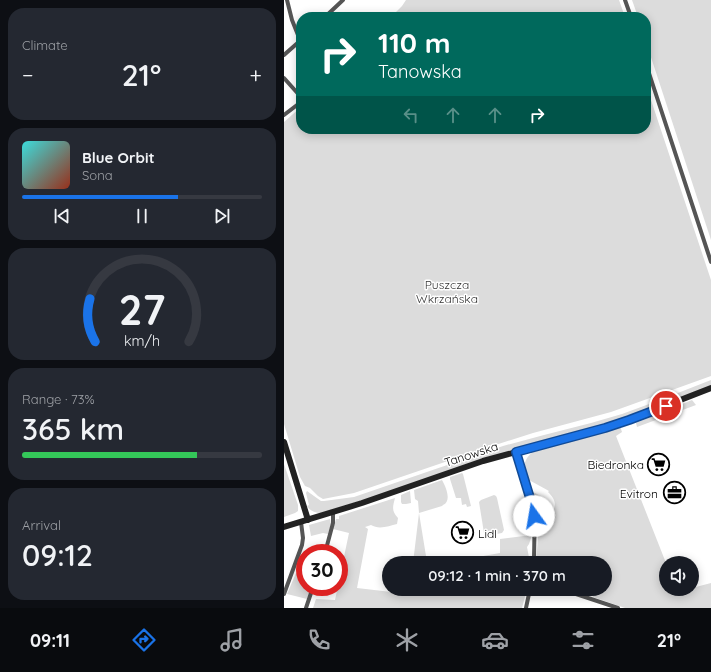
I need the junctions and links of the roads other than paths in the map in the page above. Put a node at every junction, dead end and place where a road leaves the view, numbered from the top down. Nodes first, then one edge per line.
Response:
1 (287, 0) edge
2 (342, 0) edge
3 (625, 0) edge
4 (329, 12) edge
5 (629, 12) edge
6 (296, 30) edge
7 (296, 44) edge
8 (284, 55) edge
9 (284, 78) edge
10 (651, 79) edge
11 (296, 91) edge
12 (296, 106) edge
13 (284, 115) edge
14 (711, 262) edge
15 (711, 388) edge
16 (284, 442) edge
17 (516, 452) junction
18 (333, 512) junction
19 (308, 520) junction
20 (301, 522) junction
21 (284, 527) edge
22 (327, 544) edge
23 (534, 556) edge
24 (284, 594) edge
25 (310, 596) edge
26 (529, 596) edge
27 (582, 596) edge
28 (306, 608) edge
29 (526, 608) edge
30 (618, 608) edge

1 - 6 street
2 - 4 street
3 - 5 street
7 - 8 street
9 - 11 street
10 - 14 street
12 - 13 street
15 - 17 main road, Tanowska
16 - 19 main road
17 - 18 main road, Tanowska
17 - 23 street
18 - 19 main road, Tanowska
18 - 22 street
19 - 20 main road, Tanowska
20 - 21 main road, Tanowska
20 - 24 street
25 - 28 street
26 - 29 street
27 - 30 street

